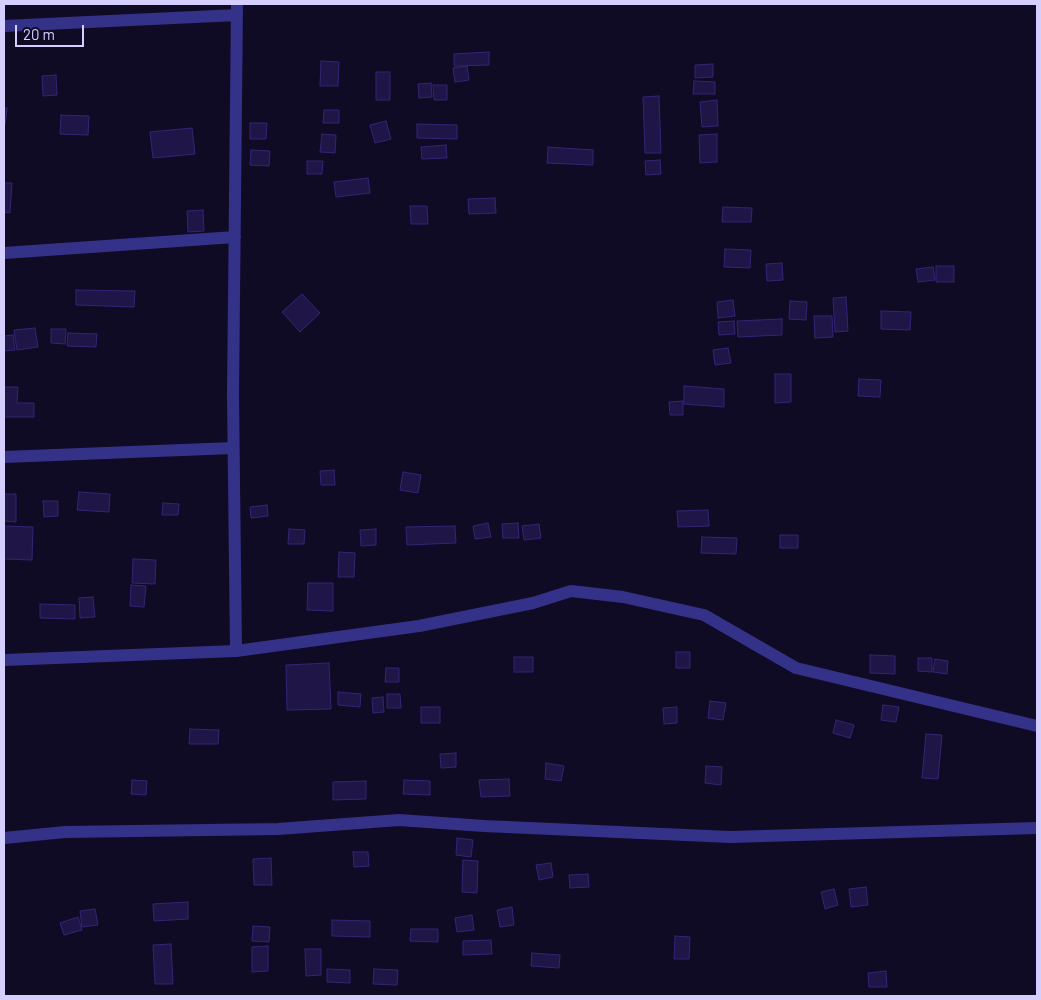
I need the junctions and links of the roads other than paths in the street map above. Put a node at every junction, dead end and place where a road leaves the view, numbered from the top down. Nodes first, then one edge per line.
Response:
1 (237, 9) edge
2 (4, 26) edge
3 (235, 237) junction
4 (4, 253) edge
5 (233, 448) junction
6 (4, 457) edge
7 (236, 651) junction
8 (4, 660) edge
9 (1037, 726) edge
10 (1037, 828) edge
11 (4, 838) edge

1 - 2 street
1 - 3 street
3 - 4 street
3 - 5 street
5 - 6 street
5 - 7 street
7 - 8 street
7 - 9 street
10 - 11 street

